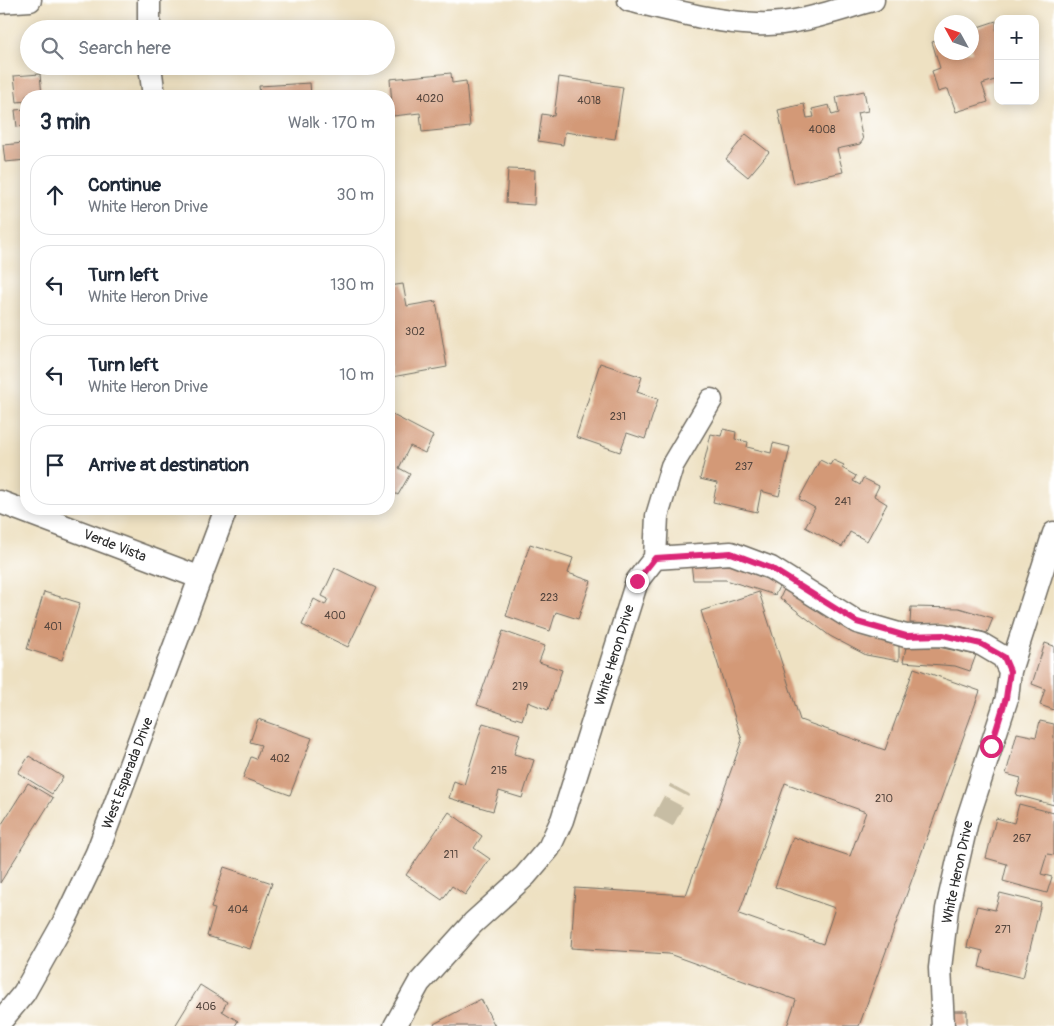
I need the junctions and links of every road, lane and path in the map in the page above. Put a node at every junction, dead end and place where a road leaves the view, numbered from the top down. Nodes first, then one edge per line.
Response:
1 (30, 0) edge
2 (149, 0) edge
3 (628, 0) edge
4 (873, 0) edge
5 (0, 2) edge
6 (149, 20) edge
7 (151, 75) edge
8 (153, 90) edge
9 (711, 400) dead end
10 (0, 502) edge
11 (20, 510) edge
12 (34, 515) edge
13 (224, 515) edge
14 (1054, 534) edge
15 (655, 558) junction
16 (201, 578) junction
17 (1010, 671) junction
18 (0, 1022) edge
19 (395, 1026) edge
20 (943, 1026) edge

1 - 5 street
2 - 6 street
3 - 4 street
7 - 8 street
9 - 15 street
10 - 11 street, Verde Vista
12 - 16 street, Verde Vista
13 - 16 street, West Esparada Drive
14 - 17 street, White Heron Drive
15 - 17 street
15 - 19 street, White Heron Drive
16 - 18 street, West Esparada Drive
17 - 20 street, White Heron Drive

